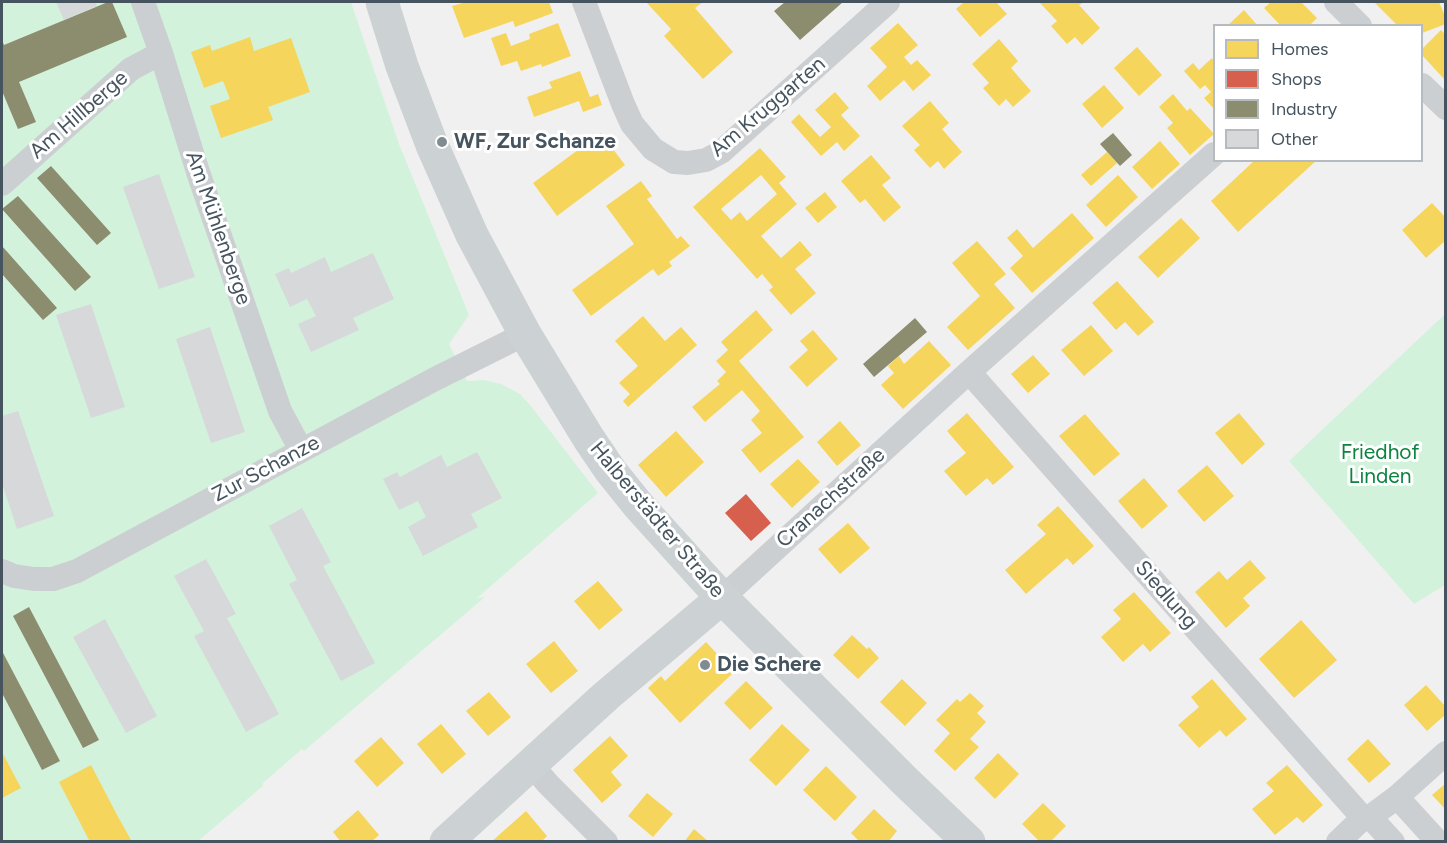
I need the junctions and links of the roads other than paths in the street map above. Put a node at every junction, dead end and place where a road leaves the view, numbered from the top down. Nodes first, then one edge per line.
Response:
1 (144, 2) edge
2 (382, 2) edge
3 (584, 2) edge
4 (888, 2) edge
5 (1336, 2) edge
6 (1358, 24) edge
7 (161, 53) junction
8 (1423, 86) edge
9 (1446, 108) edge
10 (1213, 156) edge
11 (2, 184) edge
12 (525, 334) junction
13 (969, 372) junction
14 (301, 450) junction
15 (2, 571) edge
16 (722, 598) junction
17 (1446, 753) edge
18 (531, 764) junction
19 (1397, 797) junction
20 (1366, 817) junction
21 (446, 842) edge
22 (606, 842) edge
23 (969, 842) edge
24 (1338, 842) edge
25 (1393, 842) edge
26 (1438, 842) edge

1 - 7 street, Am Mühlenberge
2 - 12 main road, Halberstädter Straße
3 - 4 street, Am Kruggarten
5 - 6 street
7 - 11 street, Am Hillberge
7 - 14 street, Am Mühlenberge
8 - 9 street
10 - 13 street, Cranachstraße
12 - 14 street, Zur Schanze
12 - 16 main road, Halberstädter Straße
13 - 16 street, Cranachstraße
13 - 20 street, Siedlung
14 - 15 street, Zur Schanze
16 - 18 main road, Cranachstraße
16 - 23 main road, Halberstädter Straße
17 - 19 street
18 - 21 main road, Cranachstraße
18 - 22 street
19 - 20 street
19 - 26 street
20 - 24 street
20 - 25 street, Siedlung

